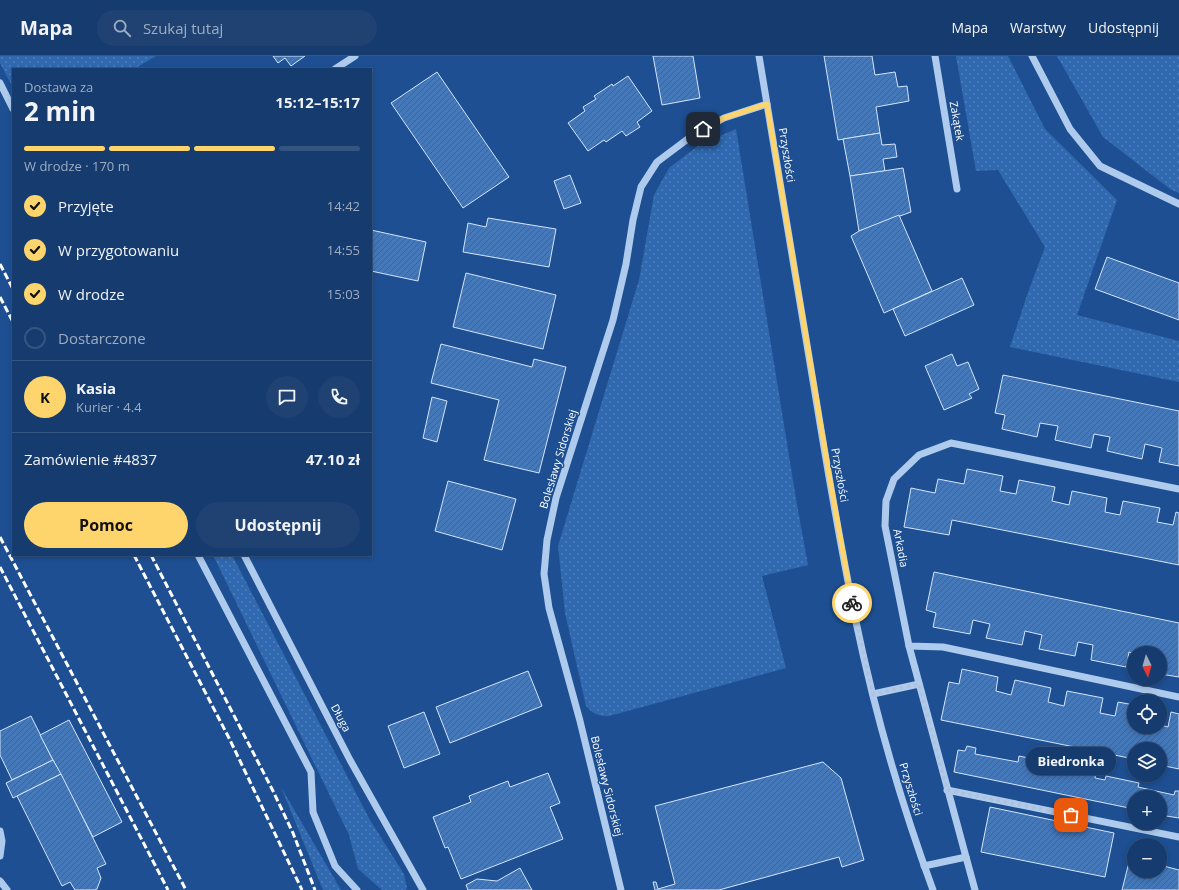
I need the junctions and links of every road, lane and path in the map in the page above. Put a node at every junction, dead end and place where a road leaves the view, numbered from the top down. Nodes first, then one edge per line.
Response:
1 (355, 56) edge
2 (759, 56) edge
3 (935, 56) edge
4 (1032, 56) edge
5 (337, 68) edge
6 (0, 83) edge
7 (767, 104) junction
8 (12, 107) edge
9 (957, 189) dead end
10 (1179, 204) edge
11 (1179, 489) edge
12 (199, 556) edge
13 (245, 556) edge
14 (909, 646) junction
15 (919, 684) junction
16 (873, 694) junction
17 (1179, 697) edge
18 (947, 790) junction
19 (0, 831) edge
20 (1179, 837) edge
21 (0, 856) edge
22 (966, 858) junction
23 (924, 866) junction
24 (0, 880) edge
25 (7, 890) edge
26 (357, 890) edge
27 (423, 890) edge
28 (621, 890) edge
29 (933, 890) edge
30 (975, 890) edge

1 - 5 street
2 - 7 street, Przyszłości
3 - 9 street, Zakątek
4 - 10 street
6 - 8 street
7 - 16 street, Przyszłości
7 - 28 street, Bolesławy Sidorskiej
11 - 14 street, Arkadia
12 - 26 street
13 - 27 street, Długa
14 - 15 street, Arkadia
14 - 17 street
15 - 16 street
15 - 18 street, Arkadia
16 - 23 street, Przyszłości
18 - 20 street
18 - 22 street, Arkadia
19 - 21 street
22 - 23 street
22 - 30 street, Arkadia
23 - 29 street, Przyszłości
24 - 25 street

